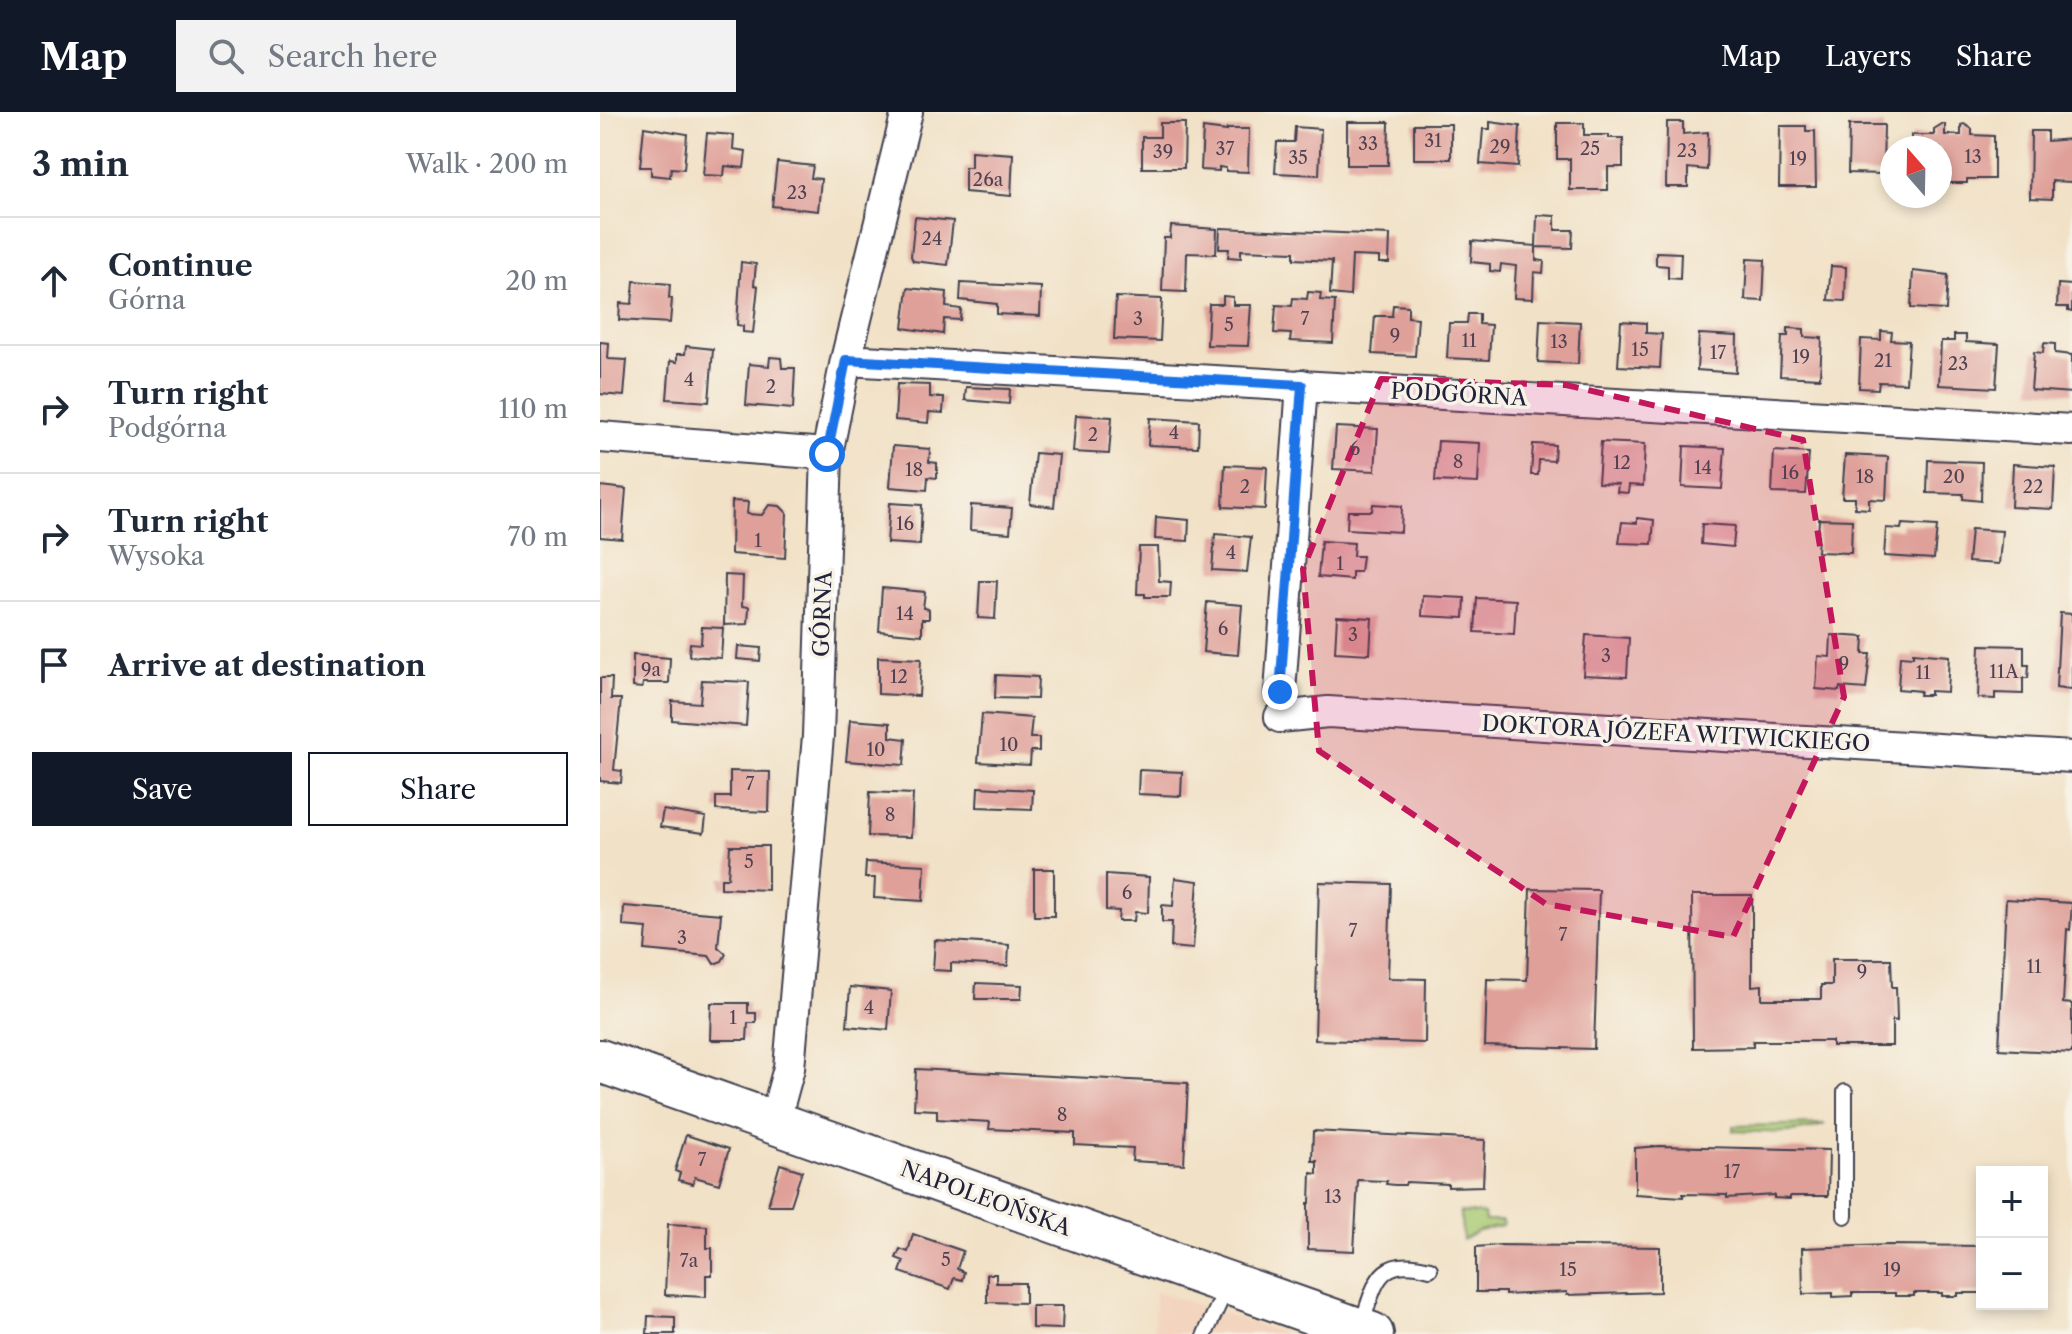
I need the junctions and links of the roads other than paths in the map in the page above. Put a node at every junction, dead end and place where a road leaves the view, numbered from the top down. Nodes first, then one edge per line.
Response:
1 (907, 112) edge
2 (846, 360) junction
3 (1302, 385) junction
4 (2072, 430) edge
5 (600, 437) edge
6 (827, 454) junction
7 (2072, 757) edge
8 (600, 1061) edge
9 (1845, 1092) dead end
10 (774, 1123) junction
11 (1845, 1216) dead end
12 (1430, 1269) dead end
13 (1228, 1284) junction
14 (1366, 1331) edge
15 (1205, 1334) edge

1 - 2 street, GÓRNA
2 - 3 street, PODGÓRNA
2 - 6 street, GÓRNA
3 - 4 street, PODGÓRNA
3 - 7 street, DOKTORA JÓZEFA WITWICKIEGO
5 - 6 street
6 - 10 street, GÓRNA
8 - 10 street, NAPOLEOŃSKA
9 - 11 lane
10 - 13 street, NAPOLEOŃSKA
12 - 14 lane
13 - 14 street, NAPOLEOŃSKA
13 - 15 lane

